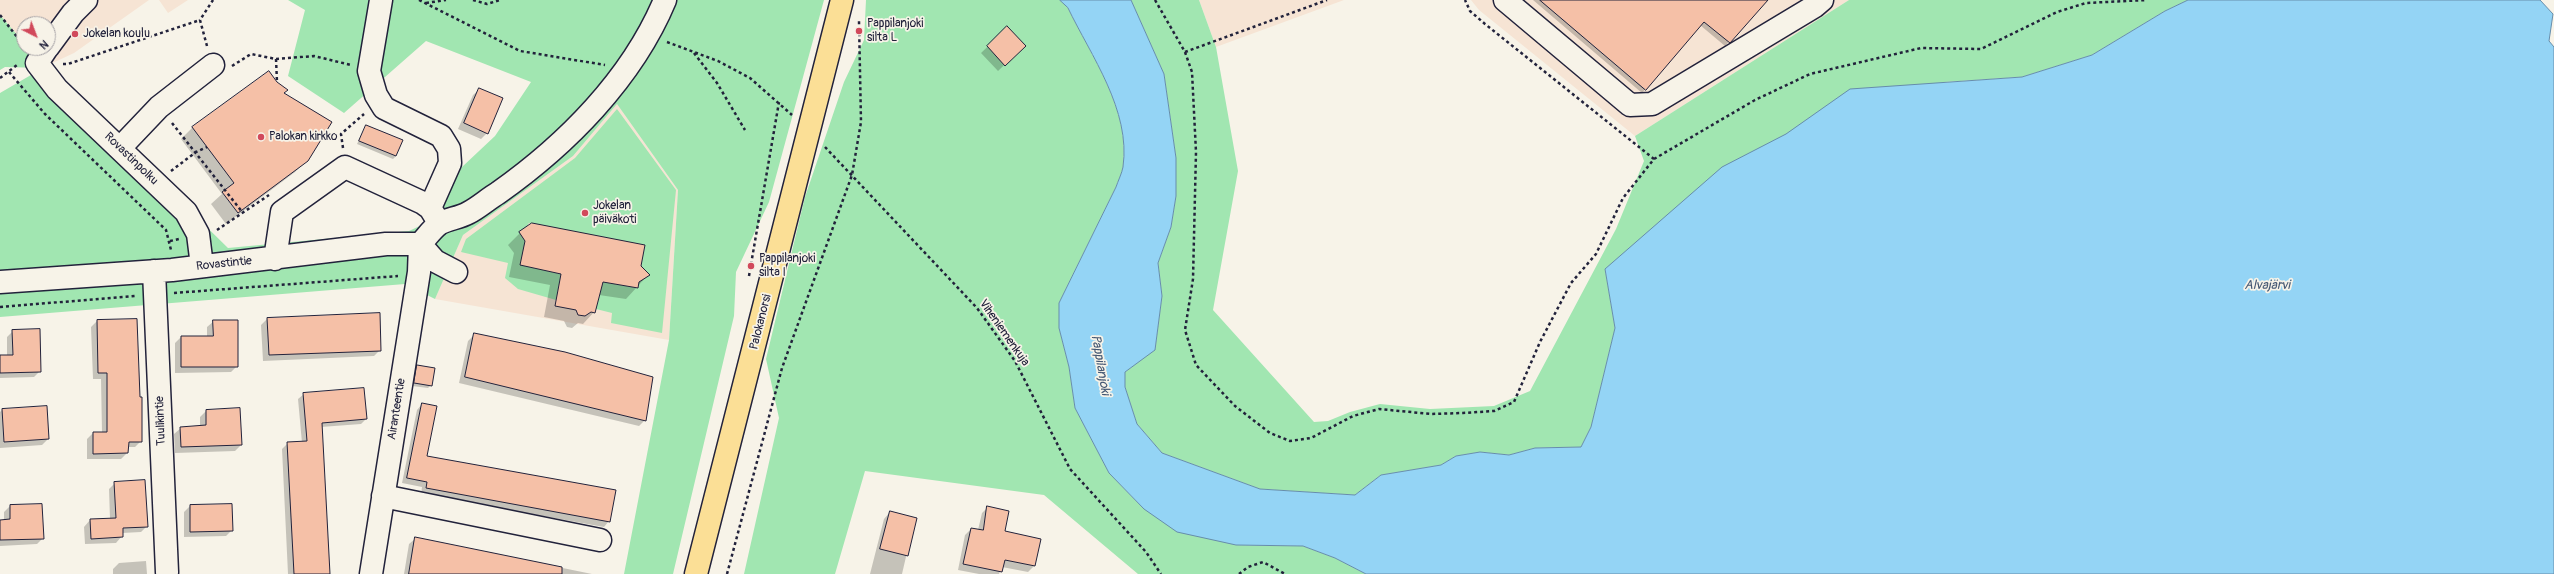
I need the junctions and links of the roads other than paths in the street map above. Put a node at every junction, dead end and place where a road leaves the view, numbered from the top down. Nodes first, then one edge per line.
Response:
1 (86, 0) edge
2 (381, 0) edge
3 (665, 0) edge
4 (842, 0) edge
5 (1505, 0) edge
6 (1822, 0) edge
7 (56, 31) edge
8 (37, 56) edge
9 (213, 65) road end
10 (120, 148) junction
11 (435, 216) junction
12 (420, 244) junction
13 (275, 259) junction
14 (202, 266) junction
15 (163, 270) junction
16 (456, 272) dead end
17 (0, 282) edge
18 (383, 496) junction
19 (600, 540) dead end
20 (167, 572) dead end
21 (371, 574) edge
22 (696, 574) edge

1 - 7 street
2 - 11 street
3 - 11 street
4 - 22 main road, Palokanorsi
5 - 6 street
8 - 10 street, Rovastinpolku
9 - 10 street
10 - 14 street, Rovastinpolku
11 - 12 street
11 - 13 street
12 - 13 street, Rovastintie
12 - 16 street
12 - 18 street, Airanteentie
13 - 14 street, Rovastintie
14 - 15 street, Rovastintie
15 - 17 street, Rovastintie
15 - 20 street, Tuulikintie
18 - 19 street
18 - 21 street, Airanteentie

